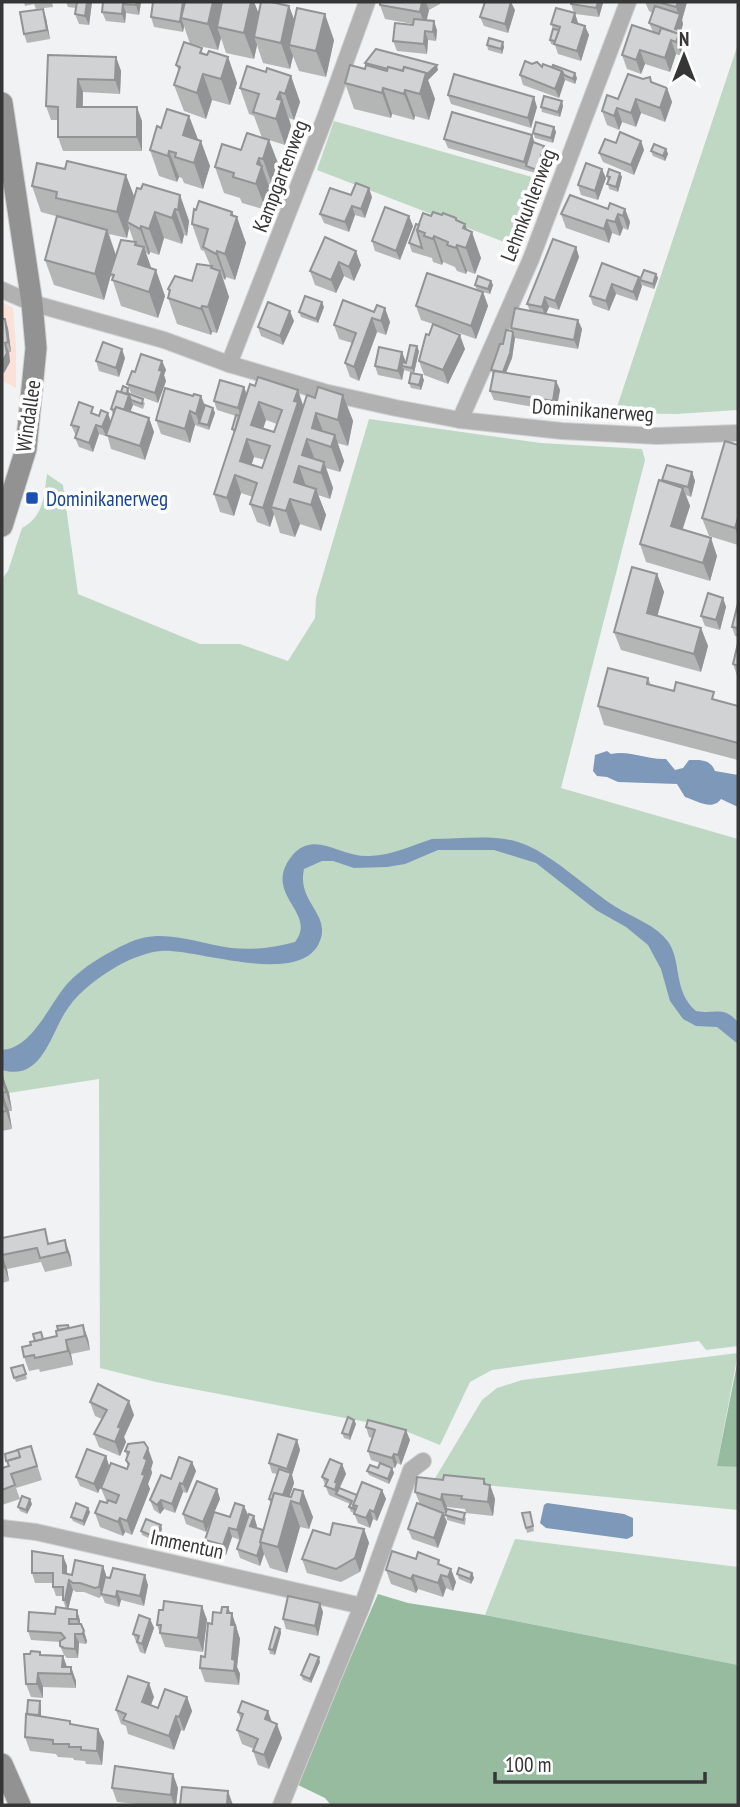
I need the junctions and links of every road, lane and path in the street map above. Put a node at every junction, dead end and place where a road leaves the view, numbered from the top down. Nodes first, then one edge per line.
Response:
1 (367, 2) edge
2 (628, 2) edge
3 (2, 103) edge
4 (2, 290) edge
5 (32, 303) junction
6 (229, 363) junction
7 (460, 420) junction
8 (738, 433) edge
9 (2, 526) edge
10 (423, 1461) dead end
11 (2, 1528) edge
12 (362, 1606) junction
13 (2, 1764) edge
14 (11, 1805) edge
15 (20, 1805) edge
16 (281, 1805) edge

1 - 6 street, Kampgartenweg
2 - 7 street, Lehmkuhlenweg
3 - 5 main road, Windallee
4 - 5 street, Dominikanerweg
5 - 6 street, Dominikanerweg
5 - 9 main road, Windallee
6 - 7 street, Dominikanerweg
7 - 8 street, Dominikanerweg
10 - 12 street
11 - 12 street, Immentun
12 - 16 street
13 - 14 main road
13 - 15 main road

